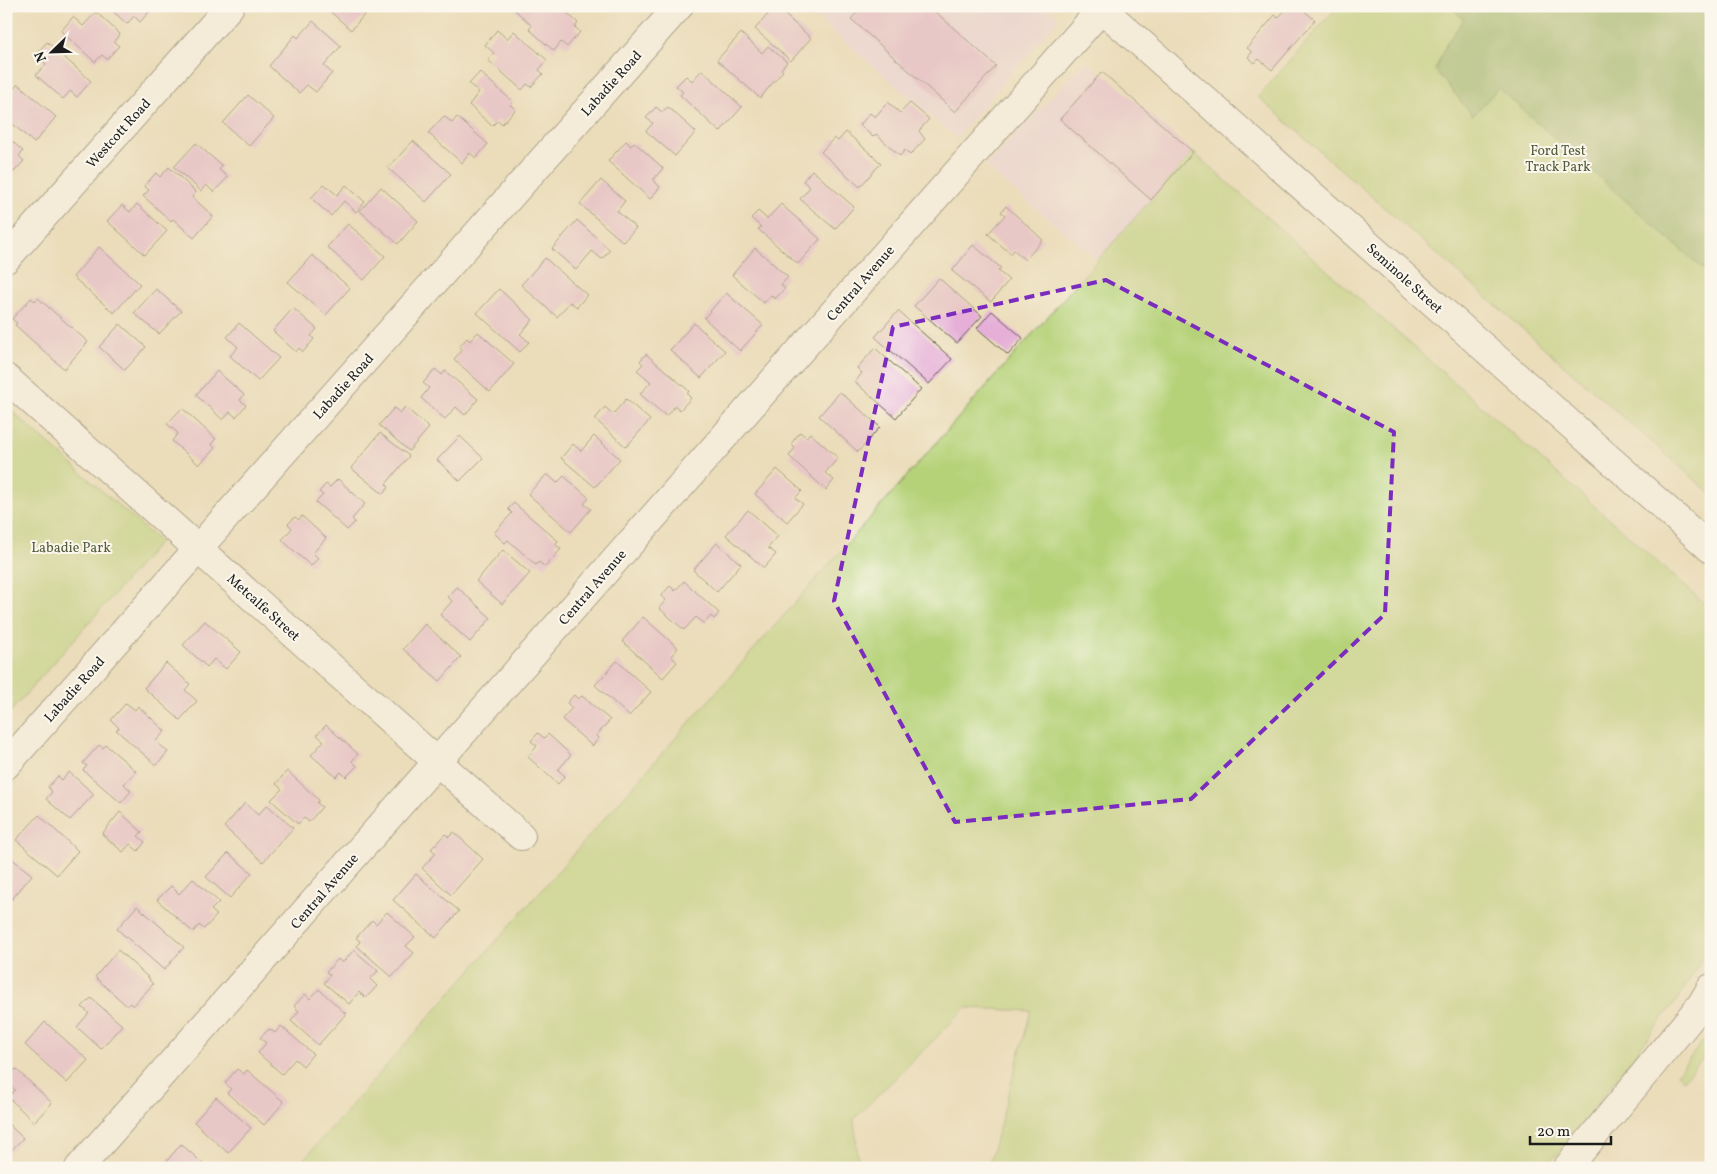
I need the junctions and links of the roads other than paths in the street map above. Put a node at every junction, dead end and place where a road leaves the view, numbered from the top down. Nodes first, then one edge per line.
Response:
1 (230, 6) edge
2 (679, 6) edge
3 (1102, 7) edge
4 (6, 259) edge
5 (6, 378) edge
6 (198, 549) junction
7 (1711, 549) edge
8 (437, 762) junction
9 (6, 765) edge
10 (521, 836) dead end
11 (1711, 988) edge
12 (79, 1168) edge
13 (1568, 1168) edge

1 - 4 street, Westcott Road
2 - 6 street, Labadie Road
3 - 7 street, Seminole Street
3 - 8 street, Central Avenue
5 - 6 street, Metcalfe Street
6 - 8 street, Metcalfe Street
6 - 9 street, Labadie Road
8 - 10 street, Metcalfe Street
8 - 12 street, Central Avenue
11 - 13 street

